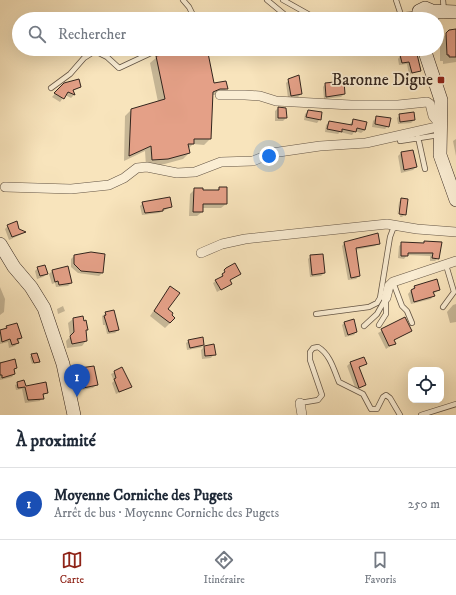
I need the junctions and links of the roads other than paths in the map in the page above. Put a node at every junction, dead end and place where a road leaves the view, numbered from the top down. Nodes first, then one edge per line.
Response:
1 (183, 0) edge
2 (267, 0) edge
3 (284, 0) edge
4 (396, 0) edge
5 (192, 12) edge
6 (282, 12) edge
7 (305, 12) edge
8 (399, 12) edge
9 (88, 56) edge
10 (105, 56) edge
11 (145, 56) edge
12 (427, 56) edge
13 (51, 88) dead end
14 (220, 95) dead end
15 (441, 130) junction
16 (418, 137) junction
17 (400, 141) dead end
18 (425, 168) dead end
19 (5, 187) dead end
20 (456, 200) edge
21 (401, 225) junction
22 (456, 232) edge
23 (0, 244) edge
24 (201, 253) dead end
25 (456, 262) edge
26 (446, 265) junction
27 (393, 282) junction
28 (386, 298) junction
29 (443, 307) dead end
30 (316, 314) dead end
31 (412, 323) dead end
32 (379, 324) dead end
33 (364, 326) dead end
34 (300, 403) joint
35 (456, 404) edge
36 (74, 415) edge
37 (302, 415) edge
38 (400, 415) edge
39 (421, 415) edge

1 - 5 lane
2 - 6 lane
3 - 7 lane
4 - 8 lane
9 - 13 lane
10 - 11 lane
12 - 15 street
14 - 15 street
15 - 16 lane
15 - 19 street
15 - 20 street
16 - 17 lane
16 - 18 lane
21 - 22 street
21 - 24 street
21 - 30 lane
23 - 36 street
25 - 26 street
26 - 27 street
26 - 29 lane
27 - 28 street
27 - 31 lane
28 - 32 lane
28 - 33 lane
34 - 37 street
34 - 38 lane
35 - 39 lane

